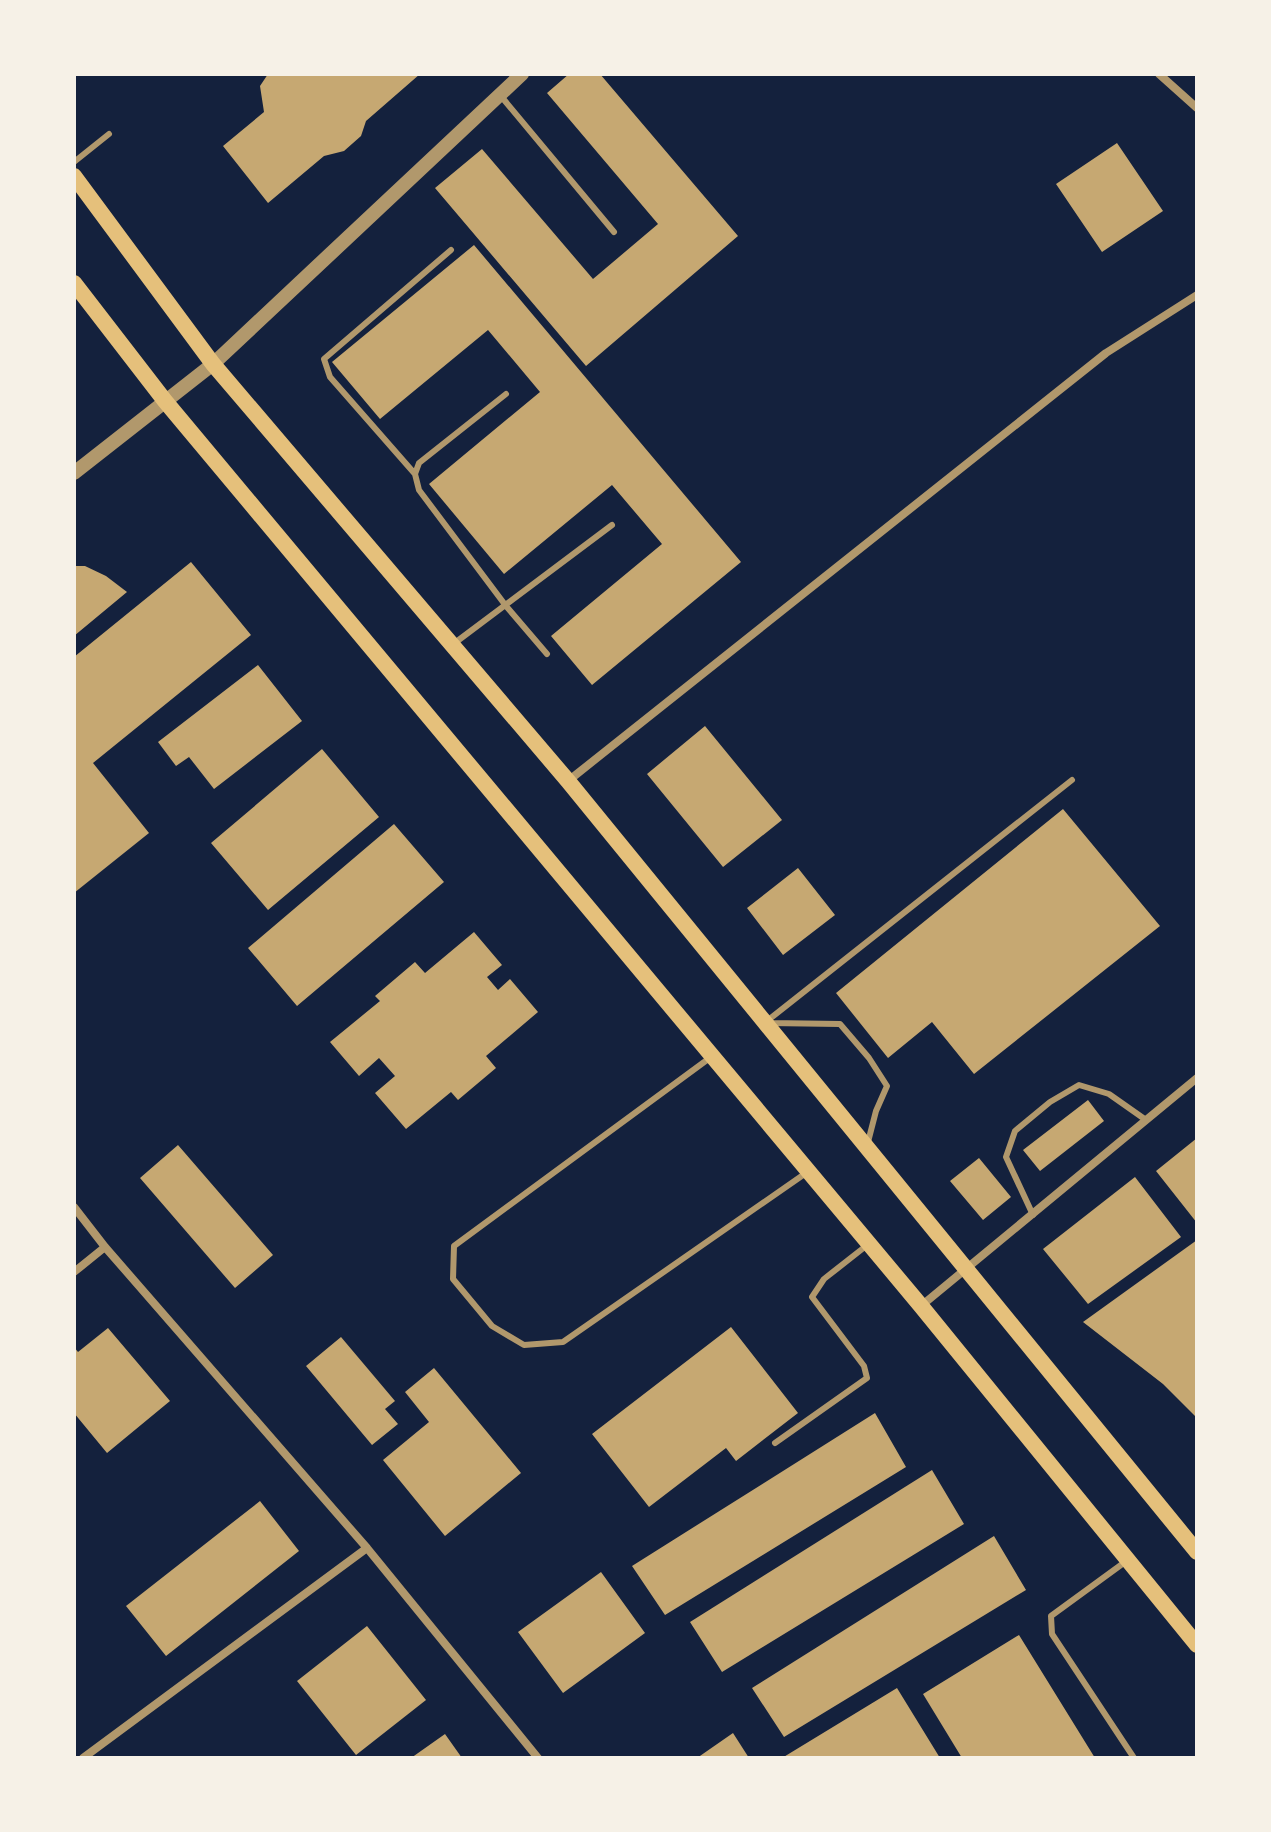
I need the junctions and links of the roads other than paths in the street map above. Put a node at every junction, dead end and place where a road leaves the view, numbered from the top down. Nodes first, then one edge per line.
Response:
1 (522, 74) edge
2 (1159, 74) edge
3 (500, 95) junction
4 (1197, 108) edge
5 (109, 134) dead end
6 (74, 162) edge
7 (74, 176) edge
8 (614, 232) dead end
9 (451, 250) dead end
10 (74, 283) edge
11 (1197, 295) edge
12 (213, 364) junction
13 (506, 394) dead end
14 (165, 401) junction
15 (74, 473) edge
16 (415, 474) junction
17 (612, 525) dead end
18 (506, 606) junction
19 (452, 645) junction
20 (547, 654) dead end
21 (1072, 780) dead end
22 (568, 781) junction
23 (765, 1023) junction
24 (712, 1056) junction
25 (1197, 1078) edge
26 (1146, 1120) junction
27 (867, 1148) junction
28 (809, 1171) junction
29 (74, 1207) edge
30 (1033, 1215) junction
31 (869, 1243) junction
32 (105, 1247) junction
33 (967, 1270) junction
34 (74, 1272) edge
35 (921, 1306) junction
36 (775, 1443) dead end
37 (367, 1548) junction
38 (1197, 1552) edge
39 (1128, 1560) junction
40 (1197, 1645) edge
41 (83, 1758) edge
42 (538, 1758) edge
43 (1134, 1758) edge

1 - 3 street
2 - 4 street
3 - 8 lane
3 - 12 street
5 - 6 lane
7 - 12 main road
9 - 16 lane
10 - 14 main road
11 - 22 street
12 - 14 street
12 - 19 main road
13 - 16 lane
14 - 15 street
14 - 24 main road
16 - 18 lane
17 - 18 lane
18 - 19 lane
18 - 20 lane
19 - 22 main road
21 - 23 lane
22 - 23 main road
23 - 27 main road
23 - 27 lane
24 - 28 main road
24 - 28 lane
25 - 26 street
26 - 30 street
26 - 30 lane
27 - 33 main road
28 - 31 main road
29 - 32 street
30 - 33 street
31 - 35 main road
31 - 36 lane
32 - 34 street
32 - 37 street
33 - 35 street
33 - 38 main road
35 - 39 main road
37 - 41 street
37 - 42 street
39 - 40 main road
39 - 43 lane

